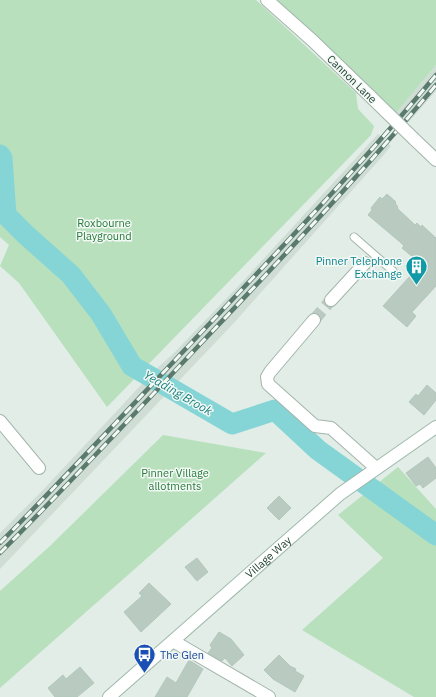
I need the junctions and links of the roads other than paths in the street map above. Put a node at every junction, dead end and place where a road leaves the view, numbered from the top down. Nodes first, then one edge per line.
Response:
1 (267, 0) edge
2 (436, 160) edge
3 (354, 237) dead end
4 (369, 258) junction
5 (393, 271) dead end
6 (332, 300) tunnel mouth
7 (314, 320) tunnel mouth
8 (0, 421) edge
9 (436, 428) edge
10 (38, 468) dead end
11 (376, 468) junction
12 (173, 641) junction
13 (109, 697) edge
14 (269, 697) edge

1 - 2 street, Cannon Lane, bridge
3 - 4 lane
4 - 5 lane
4 - 6 street
7 - 11 street
8 - 10 street
9 - 11 street, Village Way
11 - 12 street, Village Way
12 - 13 street, Village Way
12 - 14 street

